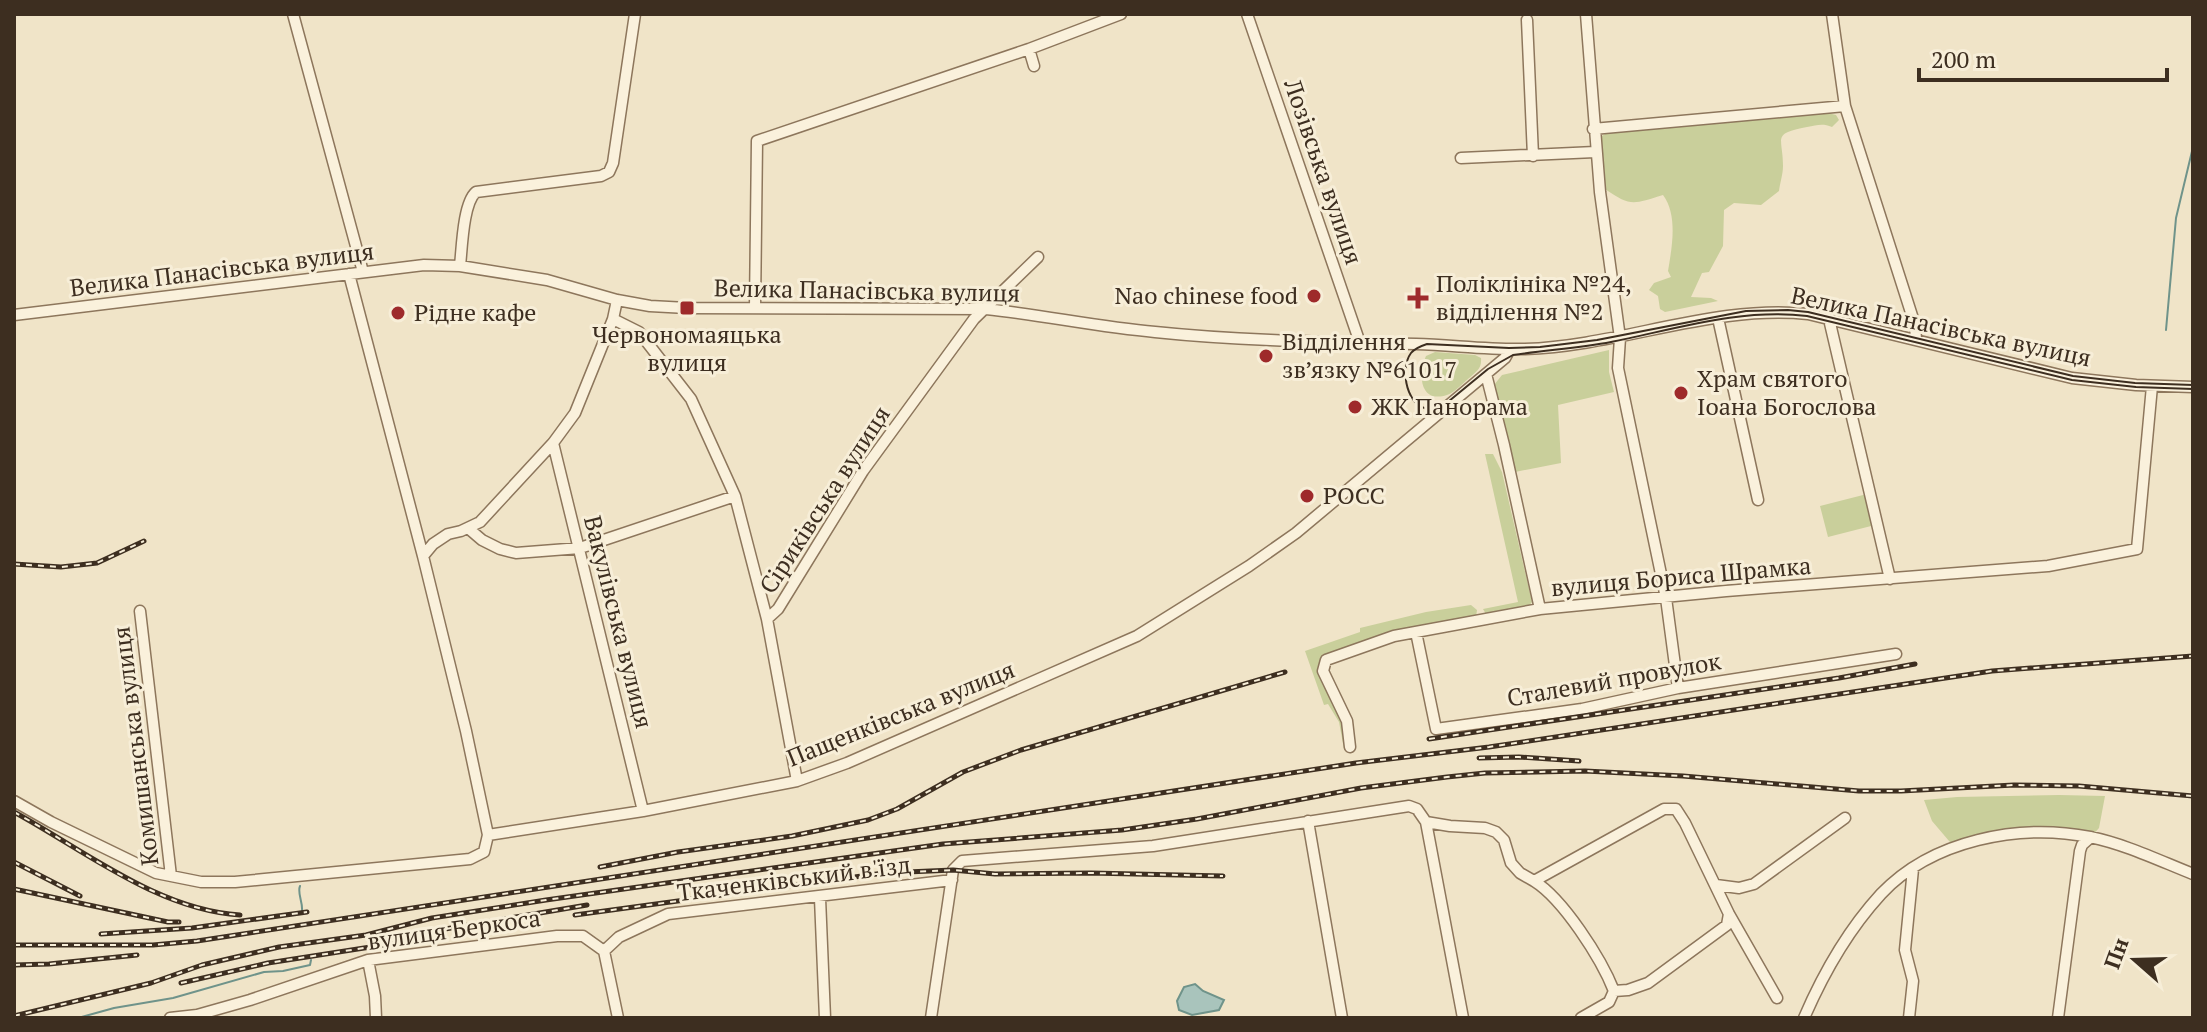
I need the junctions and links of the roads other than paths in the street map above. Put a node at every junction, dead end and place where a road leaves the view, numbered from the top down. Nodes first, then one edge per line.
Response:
1 (293, 14) edge
2 (635, 14) edge
3 (1121, 14) edge
4 (1247, 14) edge
5 (1586, 14) edge
6 (1832, 14) edge
7 (1527, 20) dead end
8 (1029, 49) junction
9 (1034, 66) dead end
10 (1845, 106) junction
11 (1593, 129) junction
12 (1595, 152) junction
13 (1533, 156) junction
14 (1461, 158) dead end
15 (1038, 257) dead end
16 (460, 266) junction
17 (363, 272) junction
18 (349, 274) junction
19 (617, 300) junction
20 (755, 308) junction
21 (986, 309) junction
22 (14, 315) edge
23 (1718, 318) junction
24 (613, 319) junction
25 (1829, 319) junction
26 (1620, 338) junction
27 (1916, 339) junction
28 (1360, 343) junction
29 (1510, 349) junction
30 (1486, 374) junction
31 (2152, 386) junction
32 (2193, 387) edge
33 (553, 443) junction
34 (735, 496) junction
35 (1758, 500) dead end
36 (468, 528) junction
37 (580, 548) junction
38 (423, 556) junction
39 (1890, 579) junction
40 (1666, 598) junction
41 (1540, 609) junction
42 (140, 611) dead end
43 (767, 619) junction
44 (1416, 632) junction
45 (1896, 654) dead end
46 (1678, 688) junction
47 (1350, 747) dead end
48 (797, 781) junction
49 (14, 801) edge
50 (643, 811) junction
51 (1845, 818) dead end
52 (1308, 821) junction
53 (1426, 822) junction
54 (488, 835) junction
55 (2091, 837) junction
56 (1913, 869) junction
57 (2193, 874) edge
58 (171, 876) junction
59 (952, 880) junction
60 (1534, 881) junction
61 (1716, 885) junction
62 (820, 898) junction
63 (1729, 914) junction
64 (604, 951) junction
65 (368, 960) junction
66 (1614, 991) junction
67 (1777, 998) dead end
68 (170, 1018) edge
69 (376, 1018) edge
70 (618, 1018) edge
71 (825, 1018) edge
72 (931, 1018) edge
73 (1342, 1018) edge
74 (1463, 1018) edge
75 (1581, 1018) edge
76 (1804, 1018) edge
77 (1909, 1018) edge
78 (2058, 1018) edge

1 - 17 street
2 - 16 street
3 - 8 street
4 - 28 street, Лозівська вулиця
5 - 11 street
6 - 10 street
7 - 13 street
8 - 9 street
8 - 20 street
10 - 11 street
10 - 27 street
11 - 12 street
12 - 13 street
12 - 26 street
13 - 14 street
15 - 21 street, Сіриківська вулиця
16 - 17 street, Велика Панасівська вулиця
16 - 19 street, Велика Панасівська вулиця
17 - 18 street, Велика Панасівська вулиця
18 - 22 street, Велика Панасівська вулиця
18 - 38 street
19 - 20 street, Велика Панасівська вулиця
19 - 24 street
20 - 21 street, Велика Панасівська вулиця
21 - 28 street, Велика Панасівська вулиця
21 - 43 street, Сіриківська вулиця
23 - 25 street, Велика Панасівська вулиця
23 - 26 street, Велика Панасівська вулиця
23 - 35 street
24 - 33 street
24 - 34 street
25 - 27 street, Велика Панасівська вулиця
25 - 39 street
26 - 29 street, Велика Панасівська вулиця
26 - 40 street
27 - 31 street, Велика Панасівська вулиця
28 - 29 street, Велика Панасівська вулиця
29 - 30 street, Пащенківська вулиця
30 - 41 street
30 - 48 street, Пащенківська вулиця
31 - 32 street, Велика Панасівська вулиця
31 - 39 street, вулиця Бориса Шрамка
33 - 36 street
33 - 37 street, Вакулівська вулиця
34 - 37 street
34 - 43 street
36 - 37 street
36 - 38 street
37 - 50 street, Вакулівська вулиця
38 - 54 street
39 - 40 street, вулиця Бориса Шрамка
40 - 41 street, вулиця Бориса Шрамка
40 - 46 street
41 - 44 street, вулиця Бориса Шрамка
42 - 58 street, Комишанська вулиця
43 - 48 street, Сіриківська вулиця
44 - 46 street, Сталевий провулок
44 - 47 street, вулиця Бориса Шрамка
45 - 46 street, Сталевий провулок
48 - 50 street, Пащенківська вулиця
49 - 58 street
50 - 54 street, Пащенківська вулиця
51 - 61 street
52 - 53 street
52 - 59 street
52 - 73 street
53 - 60 street
53 - 74 street
54 - 58 street
55 - 56 street
55 - 57 street
55 - 78 street
56 - 76 street
56 - 77 street
59 - 62 street, Ткаченківський в'їзд
59 - 72 street
60 - 61 street
60 - 66 street
61 - 63 street
62 - 64 street, Ткаченківський в'їзд
62 - 71 street
63 - 66 street
63 - 67 street
64 - 65 street, вулиця Беркоса
64 - 70 street
65 - 68 street, вулиця Беркоса
65 - 69 street
66 - 75 street

